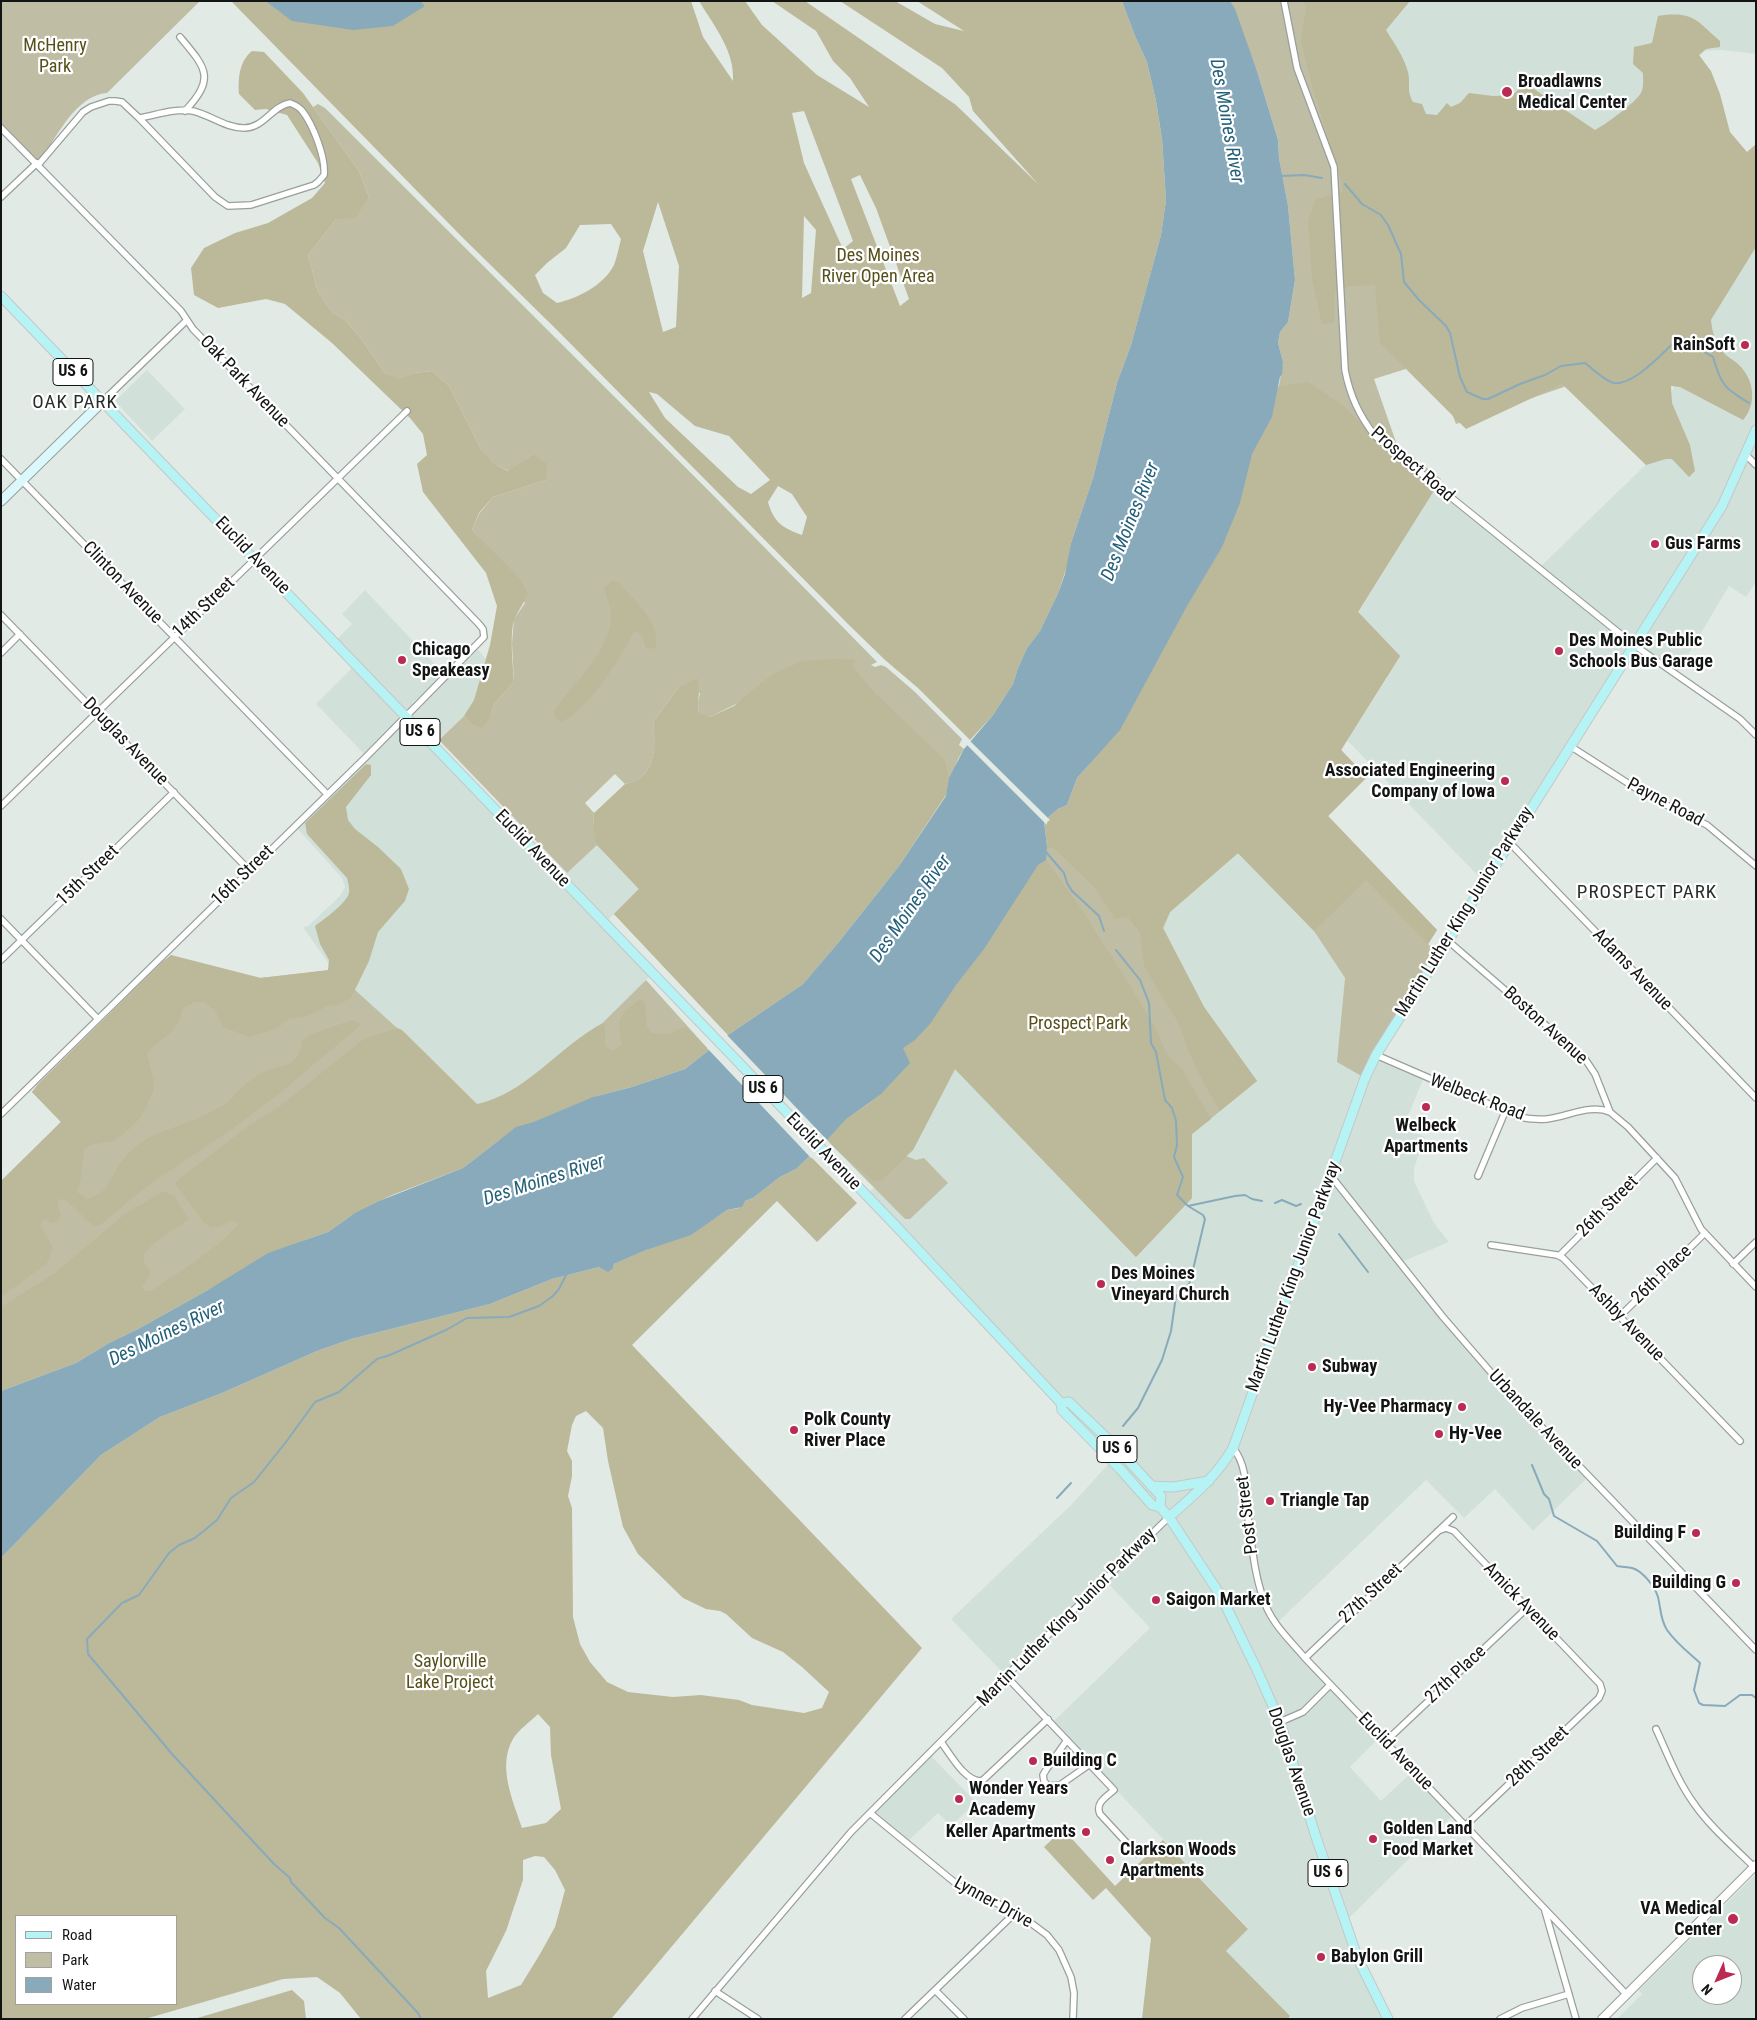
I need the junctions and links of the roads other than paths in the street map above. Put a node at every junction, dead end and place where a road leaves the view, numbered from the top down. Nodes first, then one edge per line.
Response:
1 (1284, 1) edge
2 (180, 37) dead end
3 (185, 111) junction
4 (139, 118) junction
5 (1, 128) edge
6 (37, 164) junction
7 (1, 197) edge
8 (1, 296) edge
9 (187, 320) junction
10 (102, 402) junction
11 (407, 411) dead end
12 (1756, 430) edge
13 (1745, 454) junction
14 (1, 459) edge
15 (1756, 465) edge
16 (337, 479) junction
17 (22, 481) junction
18 (1, 501) edge
19 (255, 559) junction
20 (1, 615) edge
21 (20, 634) junction
22 (175, 637) junction
23 (484, 637) joint
24 (1634, 645) junction
25 (1, 653) edge
26 (97, 713) junction
27 (406, 717) junction
28 (1756, 735) edge
29 (1570, 746) junction
30 (174, 792) junction
31 (327, 794) junction
32 (1, 806) edge
33 (1509, 842) junction
34 (1756, 866) edge
35 (249, 870) junction
36 (1, 919) edge
37 (22, 940) junction
38 (1447, 940) junction
39 (1, 960) edge
40 (97, 1018) junction
41 (1376, 1055) junction
42 (1756, 1098) edge
43 (1505, 1112) junction
44 (1610, 1112) junction
45 (1, 1114) edge
46 (1657, 1158) junction
47 (1331, 1176) junction
48 (1478, 1176) dead end
49 (1705, 1233) junction
50 (1756, 1242) edge
51 (1491, 1244) dead end
52 (1559, 1256) junction
53 (1734, 1264) junction
54 (1756, 1287) edge
55 (1619, 1317) junction
56 (1061, 1403) junction
57 (1740, 1441) dead end
58 (1233, 1448) junction
59 (1209, 1481) junction
60 (1152, 1486) junction
61 (1160, 1506) junction
62 (1453, 1517) dead end
63 (1169, 1518) junction
64 (1438, 1531) junction
65 (1259, 1585) joint
66 (1527, 1608) junction
67 (1756, 1650) edge
68 (1305, 1658) junction
69 (1006, 1676) junction
70 (1330, 1684) junction
71 (1600, 1684) joint
72 (1048, 1720) junction
73 (1280, 1722) junction
74 (1656, 1729) dead end
75 (1067, 1740) junction
76 (941, 1742) junction
77 (1385, 1742) junction
78 (1090, 1764) junction
79 (870, 1813) junction
80 (1465, 1826) junction
81 (1136, 1853) dead end
82 (1755, 1866) edge
83 (1545, 1909) junction
84 (1016, 1912) junction
85 (935, 1990) junction
86 (715, 1992) junction
87 (1569, 1994) junction
88 (1627, 1994) junction
89 (692, 2019) edge
90 (758, 2019) edge
91 (905, 2019) edge
92 (964, 2019) edge
93 (1073, 2019) edge
94 (1388, 2019) edge
95 (1500, 2019) edge
96 (1576, 2019) edge
97 (1602, 2019) edge

1 - 24 street, Prospect Road
2 - 3 street
3 - 4 street
3 - 4 street
4 - 6 street
5 - 6 street, Oak Park Avenue
6 - 7 street
6 - 9 street, Oak Park Avenue
8 - 10 main road, Euclid Avenue / US 6
9 - 10 street
9 - 16 street, Oak Park Avenue
10 - 17 main road
10 - 19 main road, Euclid Avenue / US 6
11 - 16 street, 14th Street
12 - 13 main road, Martin Luther King Junior Parkway
13 - 15 street
13 - 24 main road, Martin Luther King Junior Parkway
14 - 17 street, Clinton Avenue
16 - 19 street, 14th Street
16 - 23 street, Oak Park Avenue
17 - 18 main road
17 - 22 street, Clinton Avenue
19 - 22 street, 14th Street
19 - 27 main road, Euclid Avenue / US 6
20 - 21 street, Douglas Avenue
21 - 25 street
21 - 26 street, Douglas Avenue
22 - 26 street, 14th Street
22 - 31 street, Clinton Avenue
23 - 27 street, 16th Street
24 - 28 street, Prospect Road
24 - 29 main road, Martin Luther King Junior Parkway
26 - 30 street, Douglas Avenue
26 - 32 street, 14th Street
27 - 31 street, 16th Street
27 - 56 main road, Euclid Avenue / US 6
29 - 33 main road, Martin Luther King Junior Parkway
29 - 34 street, Payne Road
30 - 35 street, Douglas Avenue
30 - 37 street, 15th Street
31 - 35 street, 16th Street
33 - 38 main road, Martin Luther King Junior Parkway
33 - 42 street, Adams Avenue
35 - 40 street, 16th Street
36 - 37 street
37 - 39 street, 15th Street
37 - 40 street
38 - 41 main road, Martin Luther King Junior Parkway
38 - 44 street, Boston Avenue
40 - 45 street, 16th Street
41 - 43 street, Welbeck Road
41 - 47 main road, Martin Luther King Junior Parkway
43 - 44 street, Welbeck Road
43 - 48 street
44 - 46 street, Boston Avenue
46 - 49 street, Boston Avenue
46 - 52 street, 26th Street
47 - 58 main road, Martin Luther King Junior Parkway
47 - 67 street, Urbandale Avenue
49 - 53 street, Boston Avenue
49 - 55 street, 26th Place
50 - 53 street
51 - 52 street
52 - 55 street, Ashby Avenue
53 - 54 street, Boston Avenue
55 - 57 street, Ashby Avenue
56 - 60 main road, Euclid Avenue / US 6
56 - 61 main road, Euclid Avenue / US 6
58 - 59 main road, Martin Luther King Junior Parkway
58 - 65 street, Post Street
59 - 60 main road
59 - 63 main road, Martin Luther King Junior Parkway
60 - 61 main road, Euclid Avenue / US 6
61 - 63 main road, Euclid Avenue / US 6
62 - 64 street, 27th Street
63 - 69 street, Martin Luther King Junior Parkway
63 - 73 main road, Douglas Avenue / US 6
64 - 66 street, Amick Avenue
64 - 68 street, 27th Street
65 - 68 street, Euclid Avenue
66 - 71 street, Amick Avenue
66 - 77 street, 27th Place
68 - 70 street, Euclid Avenue
69 - 72 street
69 - 76 street, Martin Luther King Junior Parkway
70 - 73 street
70 - 77 street, Euclid Avenue
71 - 80 street, 28th Street
72 - 75 street
72 - 76 street
73 - 94 main road, Douglas Avenue / US 6
74 - 82 street
75 - 78 street
75 - 78 street
76 - 79 street, Martin Luther King Junior Parkway
77 - 80 street, Euclid Avenue
78 - 81 street
79 - 84 street, Lynner Drive
79 - 86 street, Martin Luther King Junior Parkway
80 - 83 street, Euclid Avenue
82 - 88 street
83 - 87 street, Euclid Avenue
83 - 88 street, Euclid Avenue
84 - 85 street
84 - 93 street, Lynner Drive
85 - 91 street
85 - 92 street
86 - 89 street, Martin Luther King Junior Parkway
86 - 90 street
87 - 95 street
87 - 96 street, Euclid Avenue
88 - 97 street

